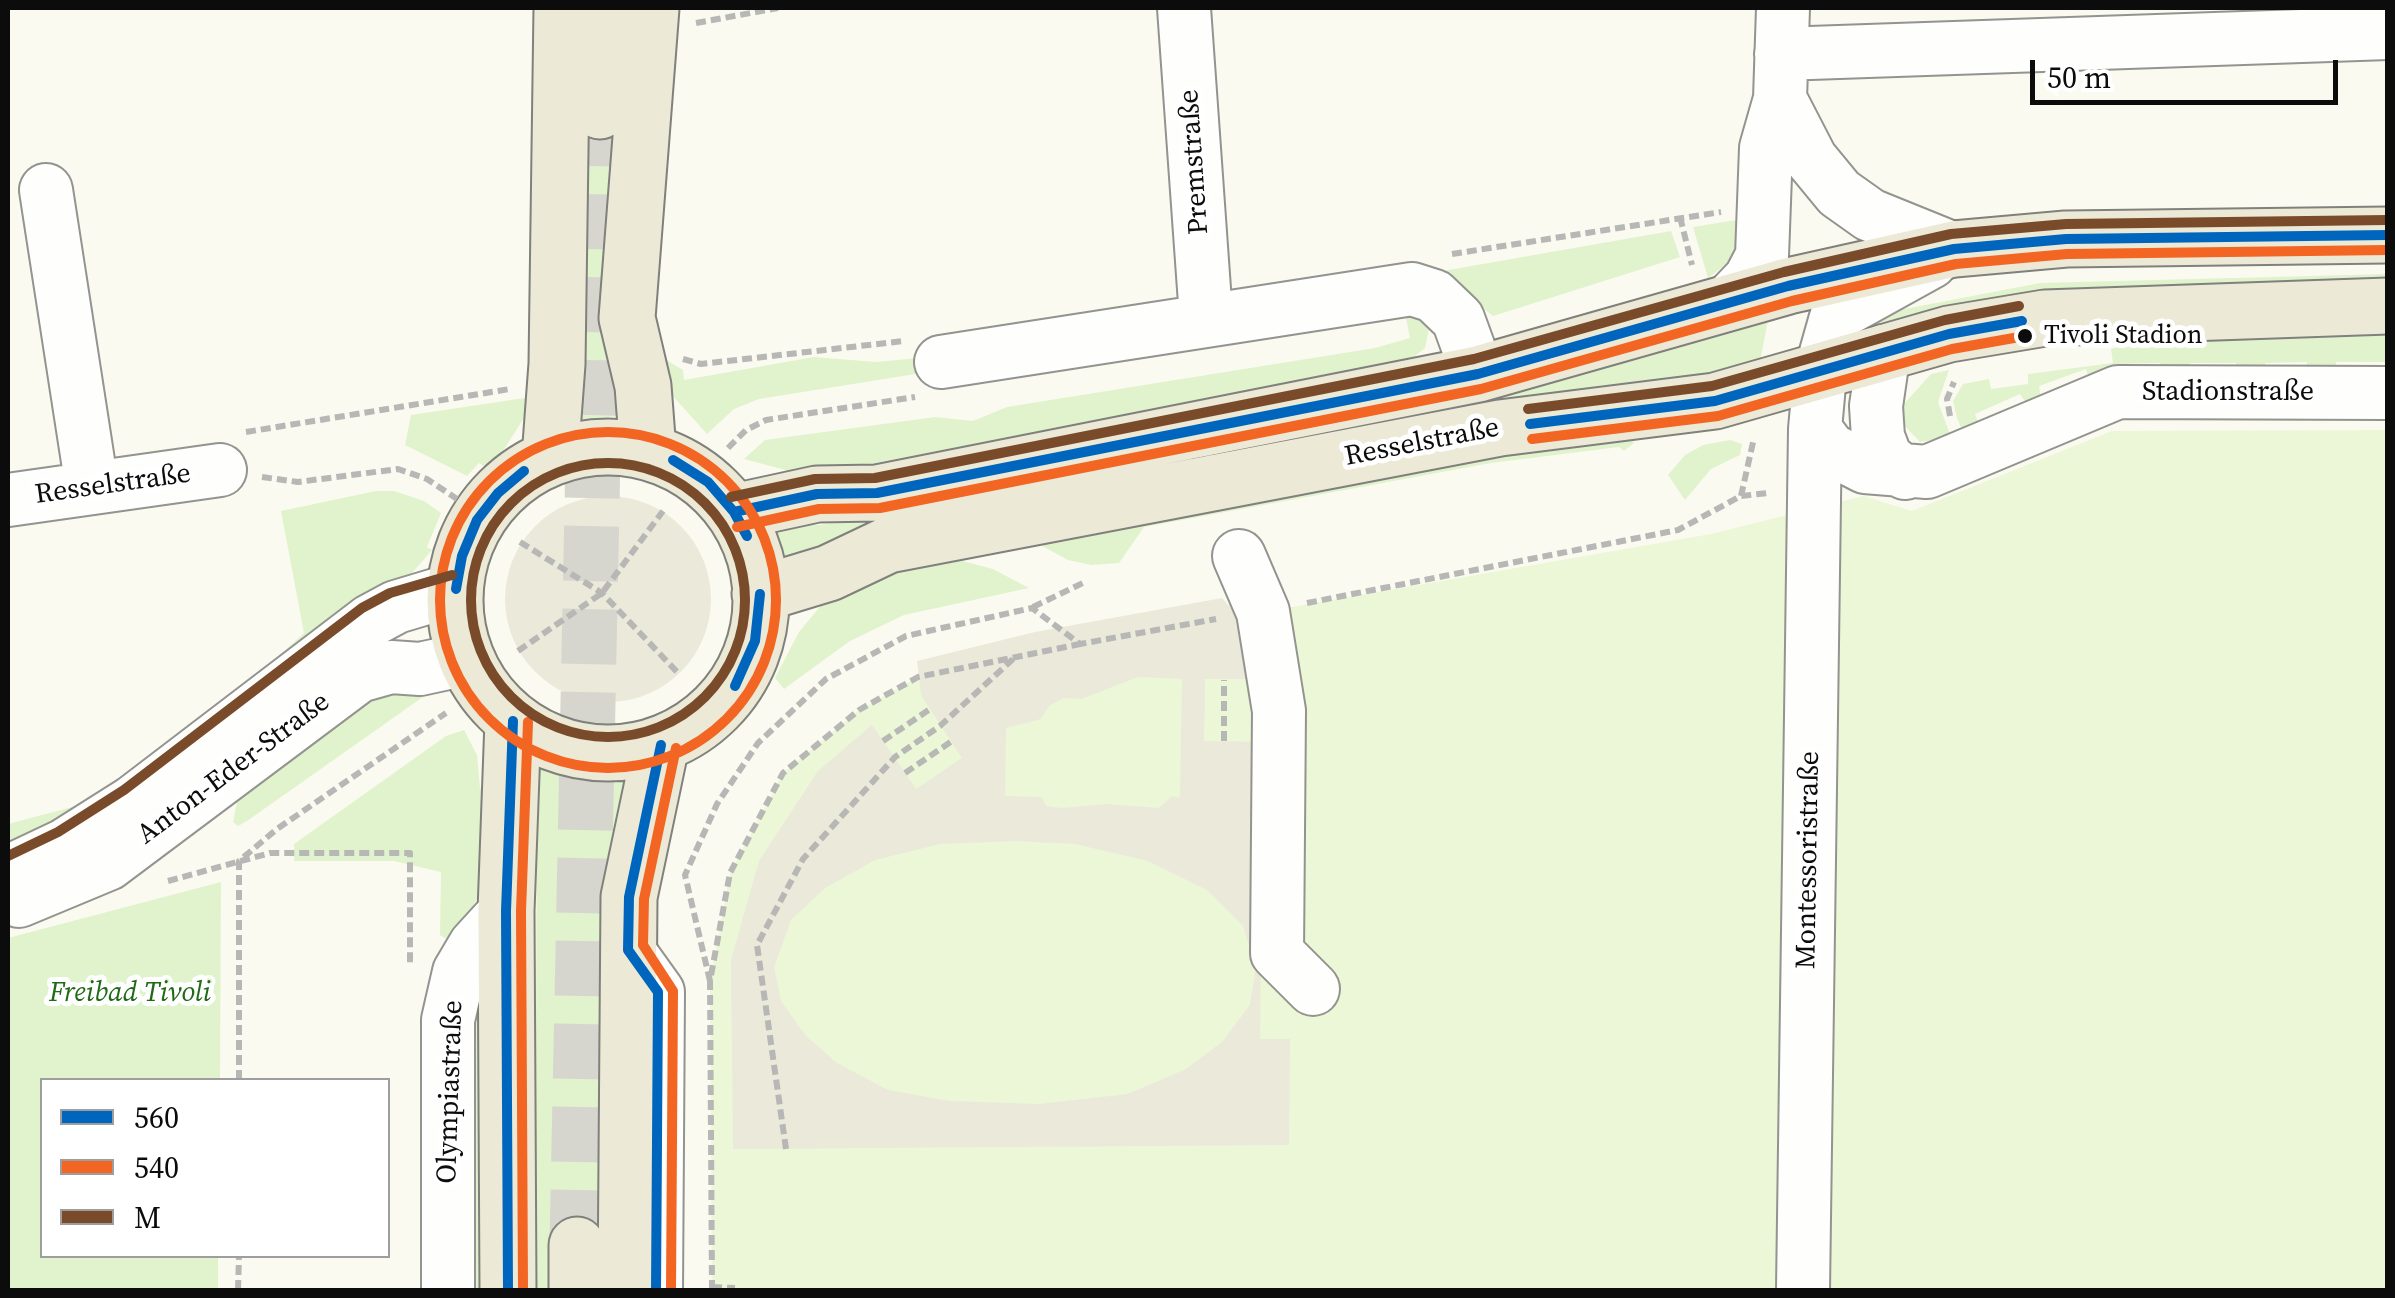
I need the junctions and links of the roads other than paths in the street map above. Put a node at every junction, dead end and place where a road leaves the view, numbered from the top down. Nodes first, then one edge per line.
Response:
1 (562, 8) edge
2 (602, 8) edge
3 (1184, 8) edge
4 (651, 20) edge
5 (2388, 33) edge
6 (1782, 54) edge
7 (600, 111) tunnel mouth
8 (46, 190) dead end
9 (2388, 234) edge
10 (1954, 249) junction
11 (1726, 302) junction
12 (2388, 306) edge
13 (1206, 318) junction
14 (1884, 351) junction
15 (941, 362) road end
16 (1478, 374) junction
17 (1820, 374) junction
18 (2388, 393) edge
19 (1816, 429) junction
20 (648, 451) junction
21 (550, 458) junction
22 (220, 470) road end
23 (1905, 472) junction
24 (92, 486) junction
25 (8, 500) edge
26 (734, 512) junction
27 (1240, 556) dead end
28 (456, 589) junction
29 (760, 594) junction
30 (478, 673) junction
31 (513, 721) junction
32 (661, 745) junction
33 (8, 872) edge
34 (8, 904) edge
35 (506, 911) junction
36 (628, 950) junction
37 (1313, 989) dead end
38 (448, 1290) edge
39 (508, 1290) edge
40 (626, 1290) edge
41 (656, 1290) edge
42 (1803, 1290) edge

1 - 21 main road
2 - 7 main road
3 - 13 street, Premstraße
4 - 20 main road
5 - 6 street
6 - 10 street
6 - 11 street
8 - 24 street
9 - 10 main road, Resselstraße
10 - 11 main road, Resselstraße
10 - 17 street
11 - 16 main road, Resselstraße
12 - 14 main road, Resselstraße
13 - 15 street, Resselstraße
13 - 16 street, Resselstraße
14 - 17 main road, Resselstraße
14 - 23 street
16 - 26 main road, Resselstraße
17 - 19 street
17 - 29 main road, Resselstraße
18 - 23 street, Stadionstraße
19 - 23 street, Stadionstraße
19 - 42 street, Montessoristraße
20 - 21 main road
20 - 26 main road
21 - 28 main road
22 - 24 street, Resselstraße
24 - 25 street, Resselstraße
26 - 29 main road
27 - 37 street
28 - 30 main road
28 - 33 street, Anton-Eder-Straße
29 - 32 main road
30 - 31 main road
30 - 34 street, Anton-Eder-Straße
31 - 32 main road
31 - 35 main road
32 - 36 main road
35 - 38 street, Olympiastraße
35 - 39 main road
36 - 40 main road
36 - 41 street

